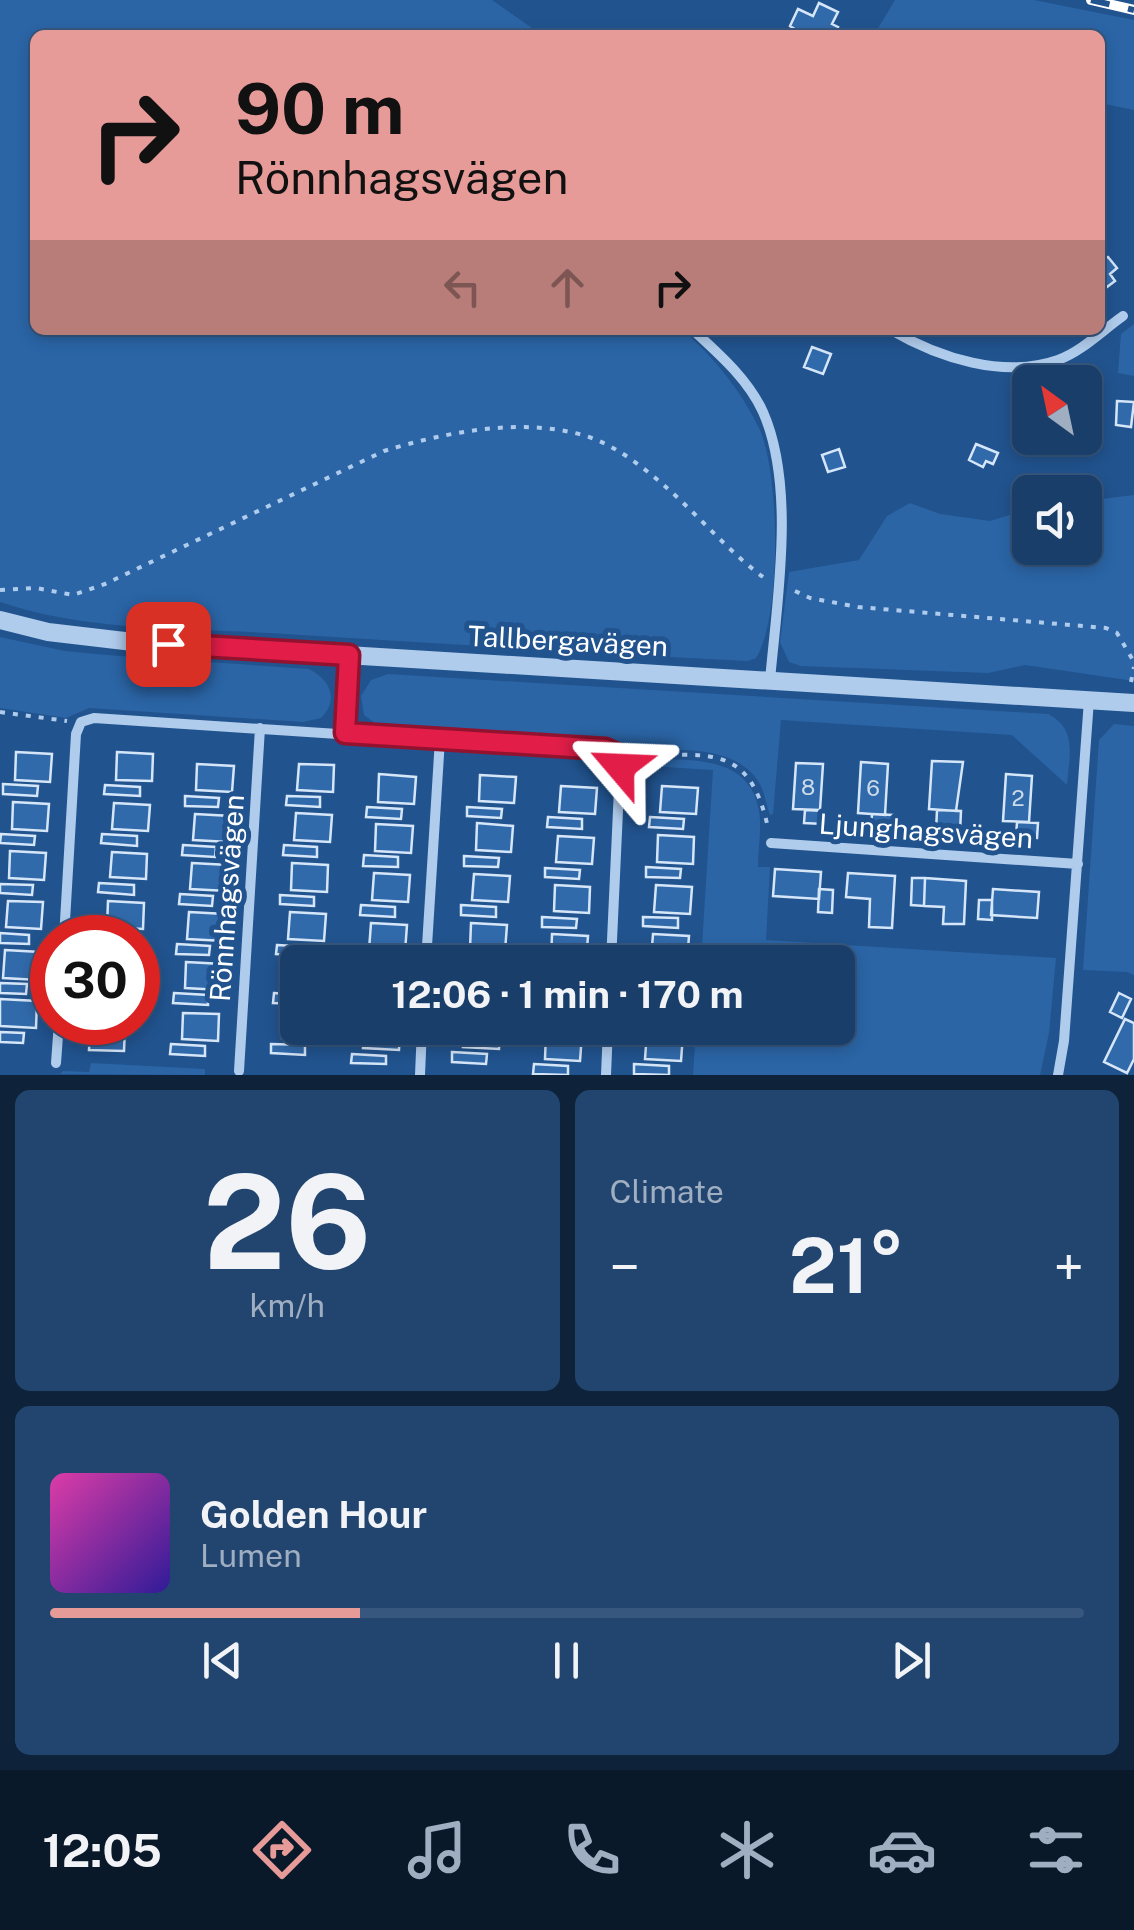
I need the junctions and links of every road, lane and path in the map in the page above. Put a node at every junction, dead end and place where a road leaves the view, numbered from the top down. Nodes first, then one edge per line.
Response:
1 (1123, 316) dead end
2 (1105, 329) edge
3 (699, 335) edge
4 (902, 335) edge
5 (1096, 335) edge
6 (779, 584) junction
7 (0, 590) edge
8 (0, 620) edge
9 (349, 655) junction
10 (1134, 665) edge
11 (770, 680) junction
12 (1132, 694) edge
13 (1089, 700) junction
14 (0, 712) edge
15 (81, 722) junction
16 (260, 728) junction
17 (345, 733) junction
18 (440, 739) junction
19 (616, 754) junction
20 (771, 843) joint
21 (1078, 864) junction
22 (65, 915) edge
23 (427, 945) edge
24 (612, 945) edge
25 (57, 1045) edge
26 (421, 1045) edge
27 (607, 1045) edge
28 (56, 1062) dead end
29 (239, 1071) dead end
30 (420, 1075) edge
31 (606, 1075) edge
32 (1058, 1075) edge

1 - 2 street
3 - 6 street
4 - 5 street
6 - 7 path
6 - 10 path
6 - 11 street
8 - 9 street, Tallbergavägen
9 - 11 street, Tallbergavägen
9 - 17 street
10 - 12 path
11 - 13 street, Tallbergavägen
12 - 13 street, Tallbergavägen
13 - 21 street
14 - 15 path
15 - 16 street
15 - 22 street
16 - 17 street
16 - 29 street, Rönnhagsvägen
17 - 18 street
18 - 19 street
18 - 23 street
19 - 20 path
19 - 24 street
20 - 21 street, Ljunghagsvägen
21 - 32 street
25 - 28 street
26 - 30 street
27 - 31 street

